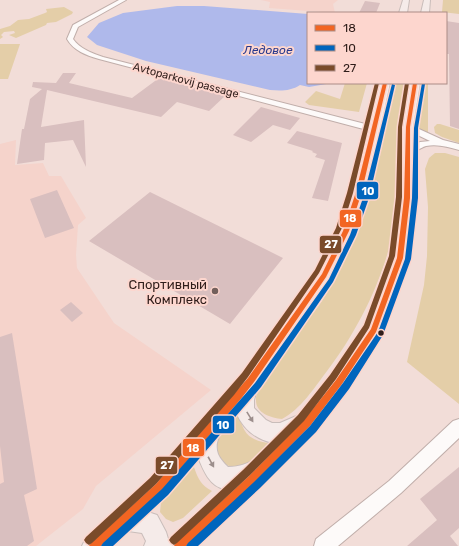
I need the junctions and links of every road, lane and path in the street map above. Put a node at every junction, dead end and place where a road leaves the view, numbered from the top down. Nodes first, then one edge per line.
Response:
1 (123, 0) edge
2 (406, 0) edge
3 (427, 0) edge
4 (403, 12) edge
5 (425, 12) edge
6 (385, 84) edge
7 (415, 84) edge
8 (408, 127) junction
9 (374, 129) junction
10 (440, 142) junction
11 (459, 147) edge
12 (408, 151) junction
13 (251, 380) junction
14 (306, 423) junction
15 (212, 426) junction
16 (459, 427) edge
17 (264, 467) junction
18 (124, 519) junction
19 (160, 539) edge
20 (94, 546) edge
21 (323, 546) edge

1 - 9 street, Avtoparkovij passage
2 - 4 main road
3 - 5 main road
6 - 9 main road
7 - 8 main road
8 - 10 street
8 - 12 main road
9 - 13 main road
10 - 11 street
10 - 12 street
12 - 14 main road
13 -> 14 main road
13 - 15 main road
14 - 17 main road
15 -> 17 main road
15 - 18 main road
16 - 21 street
17 - 19 main road
18 - 19 main road
18 - 20 main road

